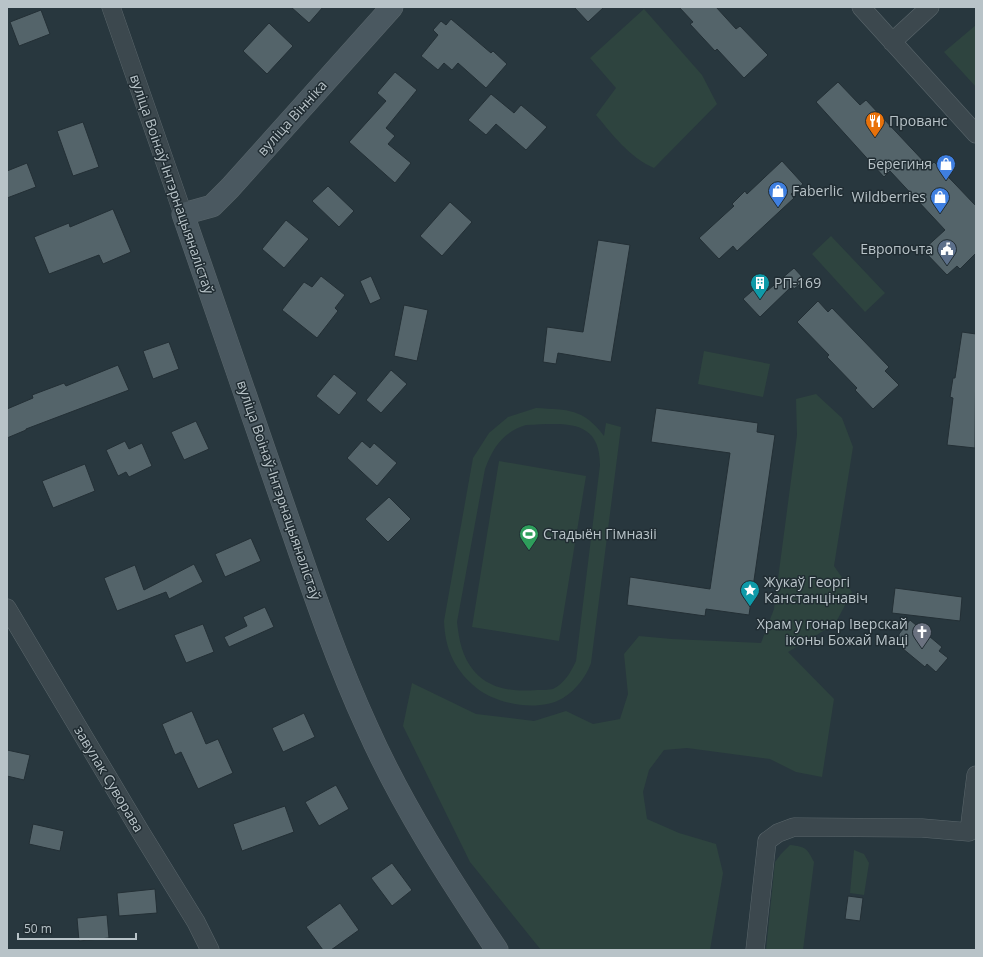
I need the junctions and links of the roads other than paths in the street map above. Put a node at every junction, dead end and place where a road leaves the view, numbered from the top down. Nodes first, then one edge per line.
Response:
1 (111, 7) edge
2 (392, 7) edge
3 (861, 7) edge
4 (930, 7) edge
5 (892, 42) junction
6 (976, 134) edge
7 (183, 214) junction
8 (7, 608) edge
9 (976, 775) edge
10 (210, 950) edge
11 (497, 950) edge
12 (755, 950) edge

1 - 7 street, вуліца Воінаў-Інтэрнацыяналістаў
2 - 7 street, вуліца Вінніка
3 - 5 street
4 - 5 street
5 - 6 street
7 - 11 street, вуліца Воінаў-Інтэрнацыяналістаў
8 - 10 street, завулак Суворава
9 - 12 street

